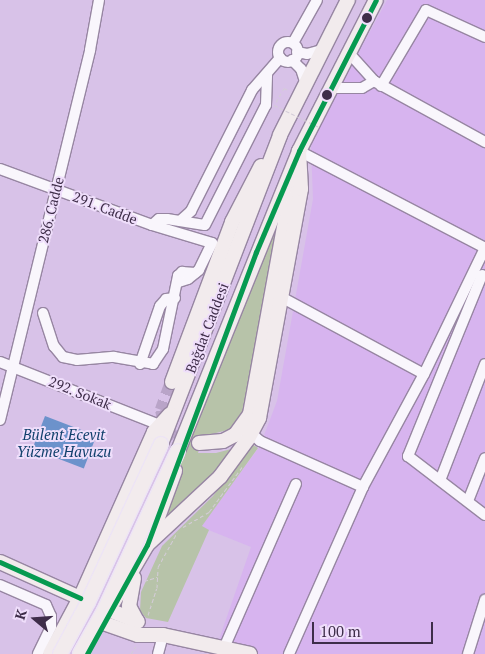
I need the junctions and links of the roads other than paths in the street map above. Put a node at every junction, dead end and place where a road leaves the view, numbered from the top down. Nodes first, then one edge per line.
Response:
1 (99, 0) edge
2 (317, 0) edge
3 (348, 0) edge
4 (376, 0) edge
5 (485, 37) edge
6 (322, 50) junction
7 (294, 52) junction
8 (349, 53) junction
9 (280, 58) junction
10 (267, 74) junction
11 (305, 81) junction
12 (380, 83) junction
13 (330, 88) junction
14 (280, 135) junction
15 (485, 135) edge
16 (485, 142) edge
17 (299, 151) junction
18 (0, 169) edge
19 (56, 189) junction
20 (200, 192) junction
21 (218, 198) junction
22 (180, 221) junction
23 (152, 225) junction
24 (484, 274) edge
25 (281, 297) junction
26 (175, 298) junction
27 (43, 314) dead end
28 (0, 362) edge
29 (140, 364) junction
30 (485, 364) edge
31 (11, 366) junction
32 (424, 374) junction
33 (172, 382) tunnel mouth
34 (177, 406) junction
35 (194, 412) junction
36 (0, 420) edge
37 (160, 425) junction
38 (251, 433) junction
39 (199, 443) tunnel mouth
40 (485, 458) edge
41 (441, 478) junction
42 (296, 484) dead end
43 (363, 487) junction
44 (468, 500) junction
45 (485, 515) edge
46 (147, 545) junction
47 (0, 562) edge
48 (89, 578) junction
49 (0, 585) edge
50 (119, 594) junction
51 (485, 600) edge
52 (78, 603) junction
53 (106, 617) junction
54 (141, 623) junction
55 (64, 629) junction
56 (160, 635) junction
57 (224, 648) junction
58 (90, 649) edge
59 (38, 654) edge
60 (50, 654) edge
61 (60, 654) edge
62 (80, 654) edge
63 (158, 654) edge
64 (250, 654) edge
65 (289, 654) edge
66 (468, 654) edge

1 - 19 street, 286. Cadde
2 - 7 street
3 - 6 main road, Bağdat Caddesi
4 - 8 main road, Bağdat Caddesi
5 - 12 street
6 - 7 street
6 - 11 main road, Bağdat Caddesi
7 - 9 street
7 - 9 street
7 - 11 street
8 - 12 street
8 - 13 main road, Bağdat Caddesi
9 - 10 street
10 - 20 street
10 - 21 street
11 - 14 main road, Bağdat Caddesi
12 - 13 street
12 - 15 street
12 - 16 street
13 - 17 main road, Bağdat Caddesi
14 - 33 main road
14 - 34 main road, Bağdat Caddesi
17 - 25 main road
17 - 32 street
17 - 35 main road, Bağdat Caddesi
17 - 39 main road
18 - 19 street, 291. Cadde
19 - 23 street, 291. Cadde
19 - 31 street, 286. Cadde
20 - 21 street
20 - 22 street
21 - 22 street
22 - 23 street
23 - 26 street, 291. Cadde
24 - 41 street
25 - 32 street
25 - 38 main road
26 - 29 street
26 - 29 street
27 - 29 street
28 - 31 street, 292. Sokak
30 - 41 street
31 - 36 street, 286. Cadde
31 - 37 street, 292. Sokak
32 - 43 street
34 - 37 main road
34 - 61 main road, Bağdat Caddesi, bridge
35 - 46 main road
35 - 62 main road, Bağdat Caddesi, bridge
37 - 48 main road
38 - 43 street
38 - 46 main road
40 - 44 street
41 - 44 street
42 - 57 street
43 - 65 street
44 - 45 street
46 - 50 main road
46 - 54 main road
47 - 52 main road
48 - 50 main road
48 - 52 main road
49 - 59 street
50 - 53 main road
51 - 66 street
52 - 53 main road
52 - 53 main road
52 - 55 main road
53 - 54 main road
53 - 56 main road
53 - 58 main road
54 - 56 main road
55 - 58 main road
55 - 60 main road
56 - 57 main road
56 - 63 street
57 - 64 main road

